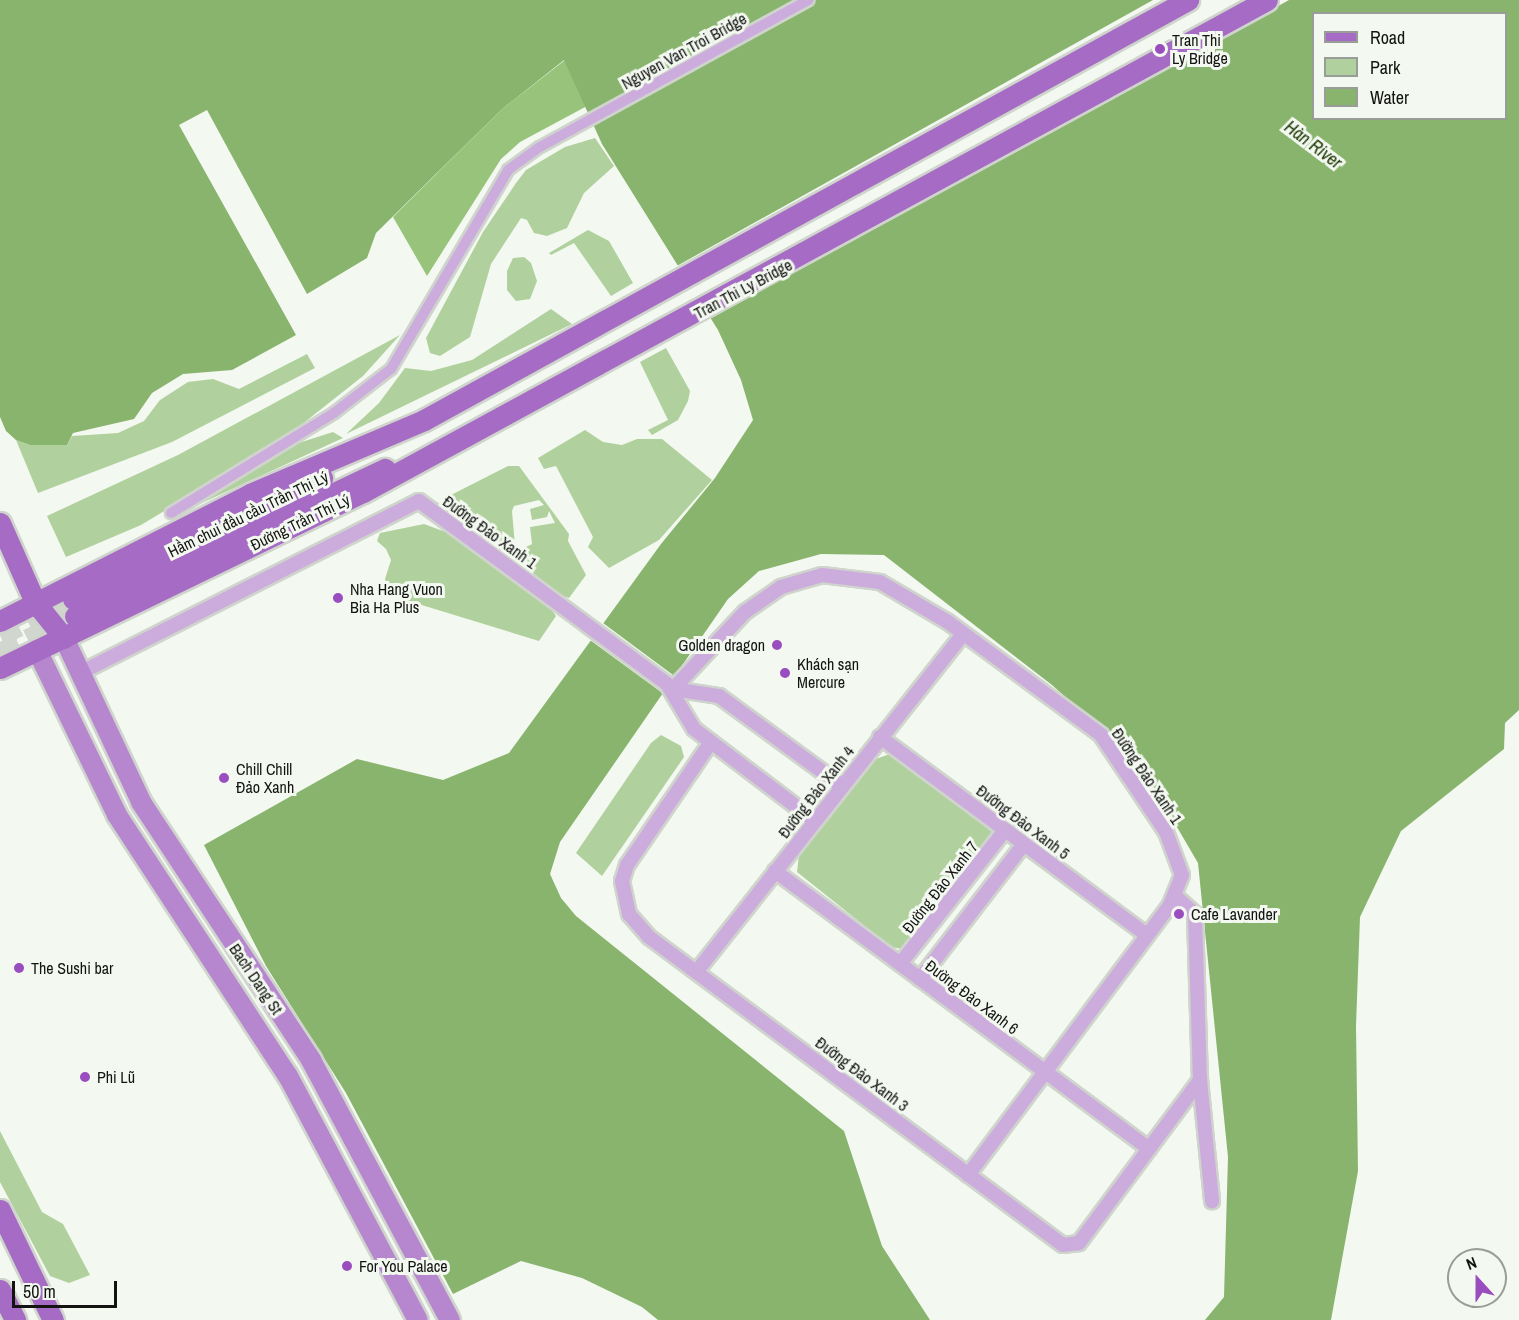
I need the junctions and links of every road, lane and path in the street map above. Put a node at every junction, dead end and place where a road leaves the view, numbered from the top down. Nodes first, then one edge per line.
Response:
1 (808, 0) edge
2 (1188, 0) edge
3 (1268, 0) edge
4 (596, 368) joint
5 (424, 420) junction
6 (444, 447) junction
7 (171, 513) dead end
8 (0, 523) edge
9 (35, 602) junction
10 (0, 621) edge
11 (962, 635) junction
12 (64, 638) junction
13 (38, 650) junction
14 (0, 668) edge
15 (80, 673) junction
16 (670, 687) junction
17 (880, 737) junction
18 (711, 742) junction
19 (842, 786) junction
20 (814, 820) junction
21 (156, 824) junction
22 (1005, 830) junction
23 (130, 838) junction
24 (1024, 844) junction
25 (775, 871) junction
26 (1175, 896) junction
27 (1147, 934) junction
28 (900, 964) junction
29 (697, 971) junction
30 (920, 979) junction
31 (311, 1060) junction
32 (1043, 1070) junction
33 (288, 1076) junction
34 (1200, 1080) junction
35 (1149, 1149) junction
36 (968, 1174) junction
37 (1212, 1201) dead end
38 (0, 1210) edge
39 (0, 1228) edge
40 (24, 1262) junction
41 (0, 1290) edge
42 (15, 1320) edge
43 (53, 1320) edge
44 (418, 1320) edge
45 (450, 1320) edge

1 - 7 street, Nguyen Van Troi Bridge
2 - 5 main road
3 - 4 main road, Tran Thi Ly Bridge
4 - 6 main road, Đường Trần Thị Lý
5 - 6 main road, Hầm chui đầu cầu Trần Thị Lý
5 - 9 main road
6 - 12 main road, Đường Trần Thị Lý
8 - 9 main road
9 - 10 main road
9 - 12 main road
9 - 13 main road
11 - 16 street, Đường Đảo Xanh 1
11 - 17 street, Đường Đảo Xanh 4
11 - 26 street, Đường Đảo Xanh 1
12 - 13 main road, Đường Trần Thị Lý
12 - 15 main road, Bach Dang St
13 - 14 main road, Đường Trần Thị Lý
13 - 23 main road, Bach Dang St
15 - 16 street, Đường Đảo Xanh 1
15 - 21 main road, Bach Dang St
16 - 18 street, Đường Đảo Xanh 1
16 - 19 street, Đường Đảo Xanh 1
17 - 19 street, Đường Đảo Xanh 4
17 - 22 street, Đường Đảo Xanh 5
18 - 20 street, Đường Đảo Xanh 1
18 - 29 street, Đường Đảo Xanh 3
19 - 20 street, Đường Đảo Xanh 4
20 - 25 street, Đường Đảo Xanh 4
21 - 23 main road
21 - 31 main road, Bach Dang St
22 - 24 street, Đường Đảo Xanh 5
22 - 28 street, Đường Đảo Xanh 7
23 - 33 main road, Bach Dang St
24 - 27 street, Đường Đảo Xanh 5
24 - 30 street
25 - 28 street, Đường Đảo Xanh 6
25 - 29 street, Đường Đảo Xanh 4
26 - 27 street, Đường Đảo Xanh 1
26 - 34 street
27 - 32 street, Đường Đảo Xanh 1
28 - 30 street, Đường Đảo Xanh 6
29 - 36 street, Đường Đảo Xanh 3
30 - 32 street, Đường Đảo Xanh 6
31 - 33 main road
31 - 45 main road, Bach Dang St
32 - 35 street, Đường Đảo Xanh 6
32 - 36 street, Đường Đảo Xanh 1
33 - 44 main road, Bach Dang St
34 - 35 street, Đường Đảo Xanh 3
34 - 37 street
35 - 36 street, Đường Đảo Xanh 3
38 - 40 main road
39 - 40 main road
40 - 43 main road
41 - 42 main road

